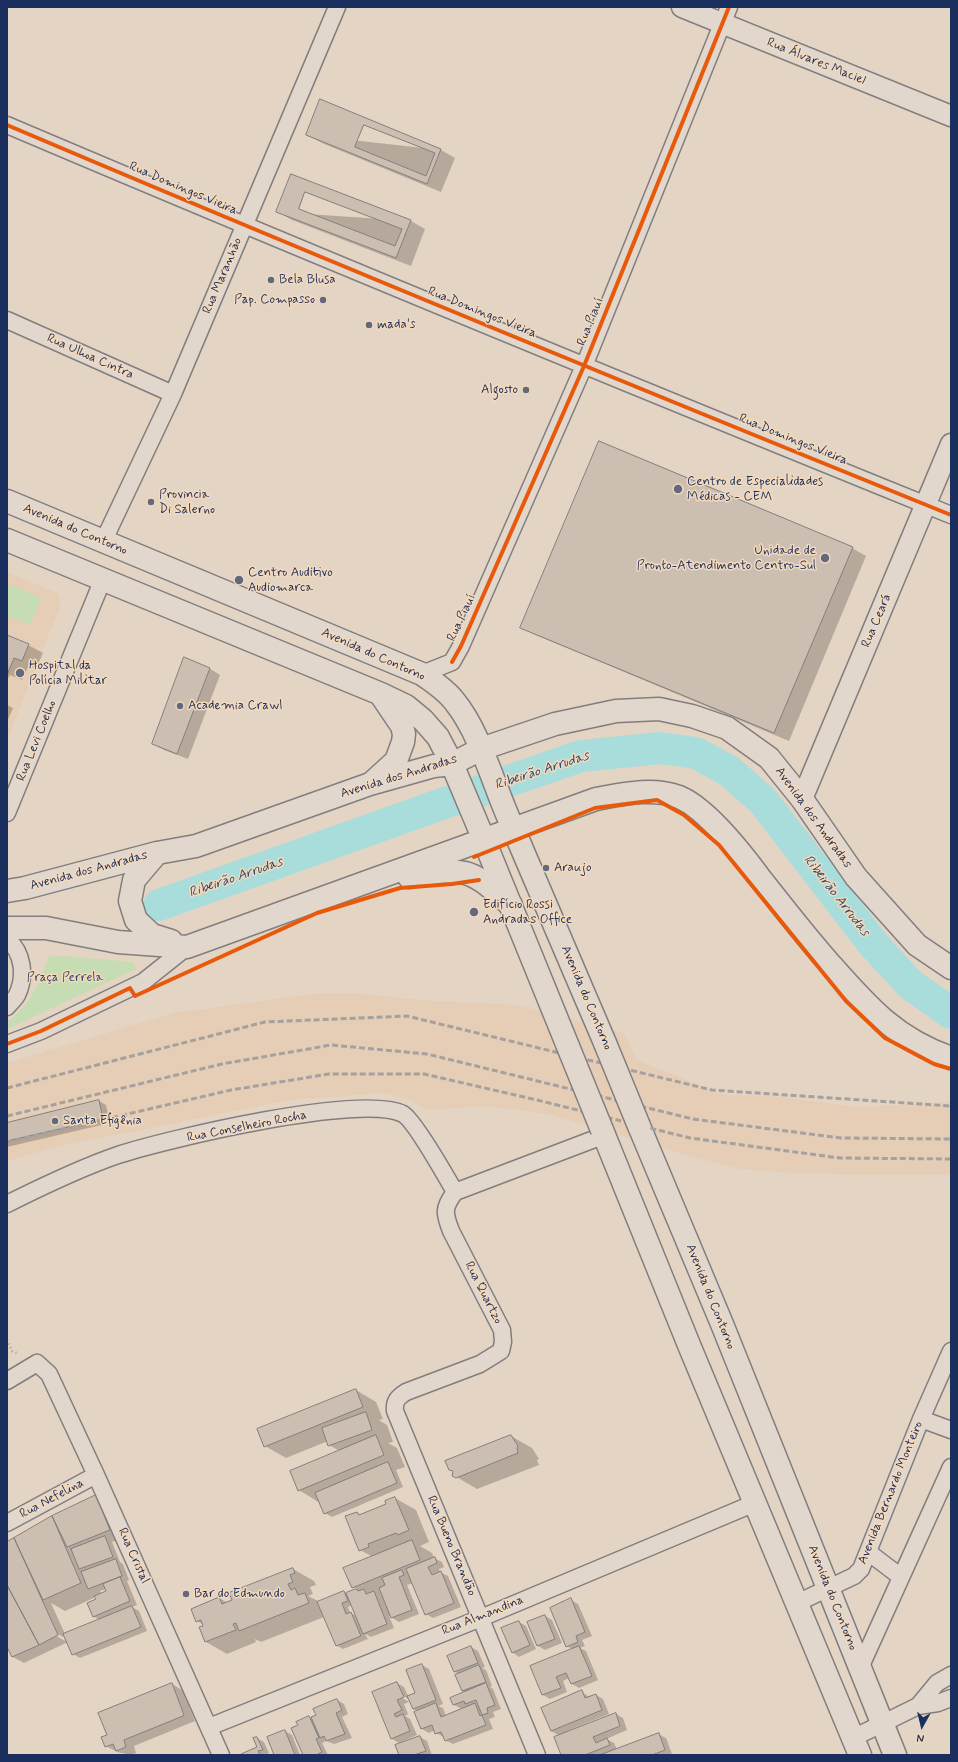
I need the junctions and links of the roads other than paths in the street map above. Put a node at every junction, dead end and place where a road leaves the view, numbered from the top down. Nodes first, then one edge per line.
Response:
1 (337, 7) edge
2 (682, 7) edge
3 (725, 15) edge
4 (951, 116) edge
5 (7, 125) edge
6 (244, 226) junction
7 (7, 320) edge
8 (584, 366) junction
9 (174, 394) junction
10 (951, 444) edge
11 (7, 501) edge
12 (926, 505) junction
13 (951, 515) edge
14 (7, 540) edge
15 (103, 542) junction
16 (135, 555) junction
17 (73, 567) junction
18 (103, 580) junction
19 (422, 674) junction
20 (381, 694) junction
21 (482, 753) junction
22 (453, 768) junction
23 (370, 784) junction
24 (802, 799) junction
25 (7, 814) edge
26 (509, 820) junction
27 (480, 831) junction
28 (157, 853) junction
29 (382, 877) junction
30 (7, 891) edge
31 (511, 905) junction
32 (7, 928) edge
33 (7, 939) edge
34 (187, 947) junction
35 (951, 968) edge
36 (7, 1007) edge
37 (7, 1044) edge
38 (951, 1058) edge
39 (604, 1132) junction
40 (455, 1192) junction
41 (7, 1204) edge
42 (951, 1351) edge
43 (7, 1381) edge
44 (394, 1403) joint
45 (921, 1419) junction
46 (951, 1430) edge
47 (951, 1467) edge
48 (96, 1475) junction
49 (755, 1503) junction
50 (7, 1523) edge
51 (868, 1552) junction
52 (900, 1577) junction
53 (828, 1589) junction
54 (797, 1603) junction
55 (481, 1618) junction
56 (860, 1668) junction
57 (951, 1675) edge
58 (951, 1698) edge
59 (918, 1706) junction
60 (882, 1724) junction
61 (209, 1727) junction
62 (856, 1746) edge
63 (221, 1755) edge
64 (537, 1755) edge
65 (895, 1755) edge

1 - 6 street, Rua Maranhão
2 - 3 street, Rua Álvares Maciel
3 - 4 street, Rua Álvares Maciel
3 - 8 street, Rua Piauí
5 - 6 street, Rua Domingos Vieira
6 - 8 street, Rua Domingos Vieira
6 - 9 street, Rua Maranhão
7 - 9 street, Rua Ulhoa Cintra
8 - 12 street, Rua Domingos Vieira
8 - 19 street, Rua Piauí
9 - 15 street, Rua Maranhão
10 - 12 street, Rua Ceará
11 - 15 main road, Avenida do Contorno
12 - 13 street, Rua Domingos Vieira
12 - 24 street, Rua Ceará
14 - 17 main road
15 - 16 main road, Avenida do Contorno
15 - 17 main road
16 - 18 main road
16 - 19 main road, Avenida do Contorno
17 - 18 main road
18 - 20 main road
18 - 25 street, Rua Levi Coelho
19 - 21 main road, Avenida do Contorno
20 - 22 main road
20 - 23 main road
21 - 22 main road, Avenida dos Andradas
21 - 24 main road, Avenida dos Andradas
21 - 26 main road, Avenida do Contorno
22 - 23 main road, Avenida dos Andradas
22 - 27 main road
23 - 28 main road, Avenida dos Andradas
24 - 35 main road, Avenida dos Andradas
26 - 27 main road
26 - 38 main road
26 - 53 main road, Avenida do Contorno, bridge
27 - 29 main road
27 - 31 main road
28 - 30 main road, Avenida dos Andradas
28 - 34 main road
29 - 31 main road
29 - 34 main road
31 - 39 main road, bridge
32 - 34 main road
33 - 36 street
34 - 37 street
39 - 40 street
39 - 49 main road
40 - 41 street, Rua Conselheiro Rocha
40 - 44 street, Rua Quartzo
42 - 45 street, Avenida Bernardo Monteiro
43 - 48 street, Rua Cristal
44 - 55 street, Rua Bueno Brandão
45 - 46 street
45 - 51 street, Avenida Bernardo Monteiro
47 - 52 street
48 - 50 street, Rua Nefelina
48 - 61 street, Rua Cristal
49 - 54 main road
49 - 55 street, Rua Almandina
51 - 52 street
51 - 53 street, Avenida Bernardo Monteiro
52 - 56 street
53 - 54 street, Avenida Bernardo Monteiro
53 - 56 main road, Avenida do Contorno
54 - 62 main road
55 - 61 street, Rua Almandina
55 - 64 street, Rua Bueno Brandão
56 - 60 main road, Avenida do Contorno
57 - 59 street
58 - 59 street
59 - 60 street
60 - 62 street
60 - 65 main road, Avenida do Contorno
61 - 63 street, Rua Cristal

